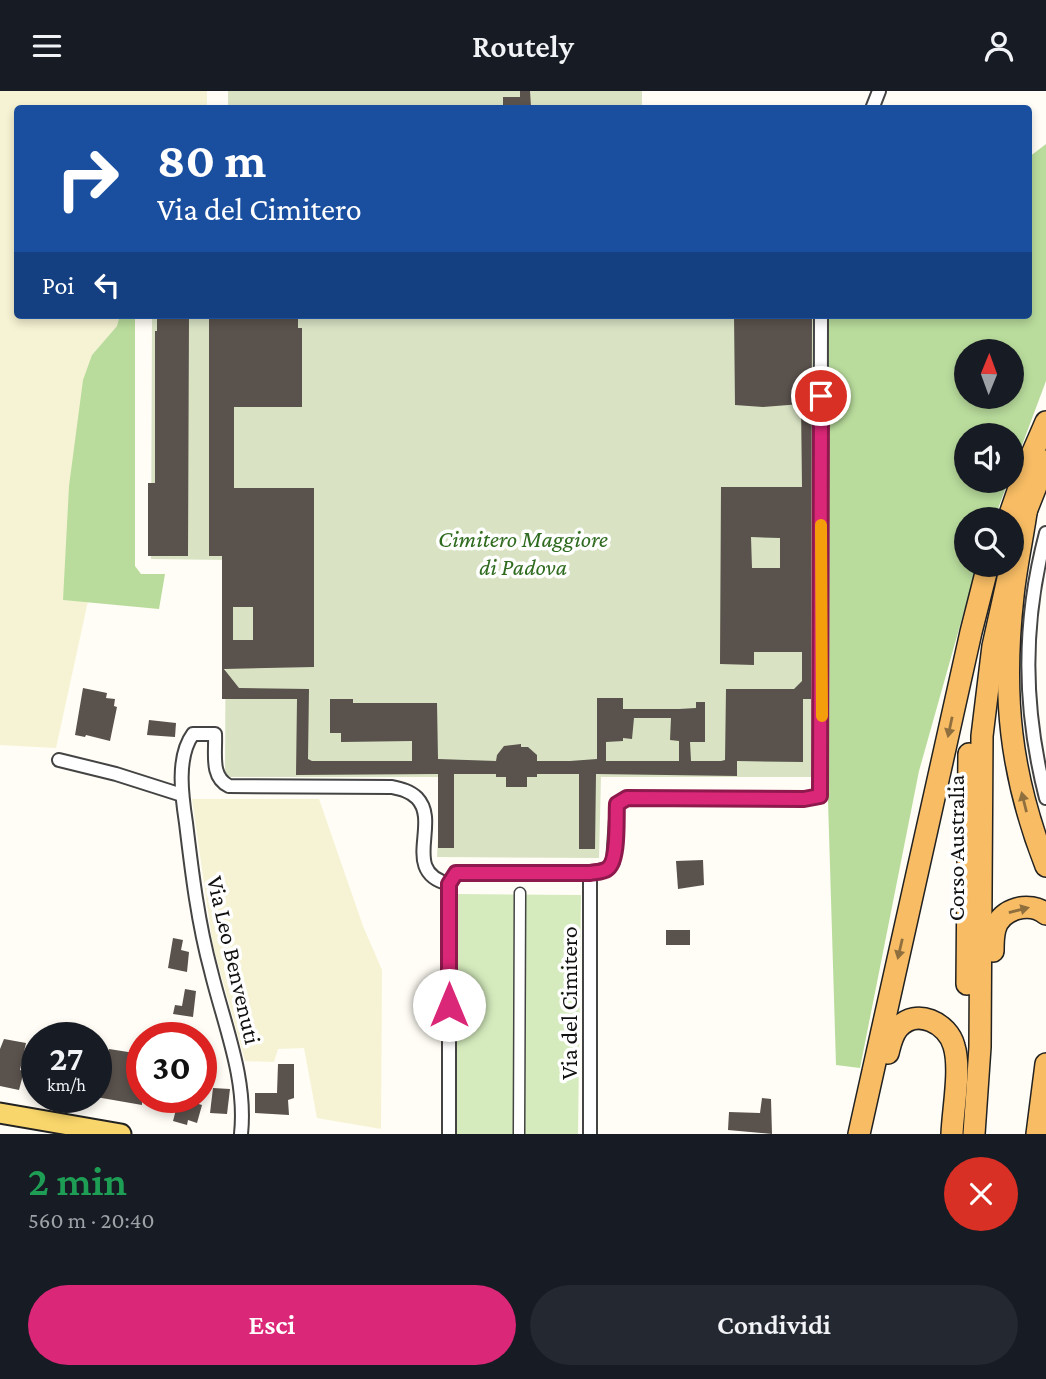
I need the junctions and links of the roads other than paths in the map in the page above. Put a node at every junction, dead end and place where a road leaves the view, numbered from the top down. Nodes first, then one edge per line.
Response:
1 (821, 319) edge
2 (1046, 422) edge
3 (1046, 461) edge
4 (1016, 507) edge
5 (1017, 507) edge
6 (1046, 533) edge
7 (985, 577) edge
8 (991, 577) edge
9 (1008, 577) edge
10 (1013, 577) edge
11 (59, 760) dead end
12 (182, 795) junction
13 (1046, 798) edge
14 (1046, 866) edge
15 (590, 873) junction
16 (449, 884) junction
17 (520, 893) dead end
18 (1046, 913) edge
19 (1046, 1064) edge
20 (0, 1113) edge
21 (39, 1127) edge
22 (121, 1134) edge
23 (241, 1134) edge
24 (449, 1134) edge
25 (519, 1134) edge
26 (590, 1134) edge
27 (859, 1134) edge
28 (870, 1134) edge
29 (952, 1134) edge
30 (961, 1134) edge
31 (975, 1134) edge
32 (1037, 1134) edge

1 - 15 street
2 - 4 highway, Corso Australia
3 - 5 highway, Corso Australia
6 - 13 street
7 -> 27 highway
8 - 30 highway, Corso Australia
9 - 31 highway, Corso Australia
14 -> 10 highway
11 - 12 street
12 - 16 street, Via Leo Benvenuti
12 - 23 street, Via Leo Benvenuti
15 - 16 street
15 - 26 street, Via del Cimitero
16 - 24 street
17 - 25 street, Via del Cimitero
31 -> 18 highway
19 - 32 highway
20 - 21 main road
21 - 22 main road
28 - 29 highway

